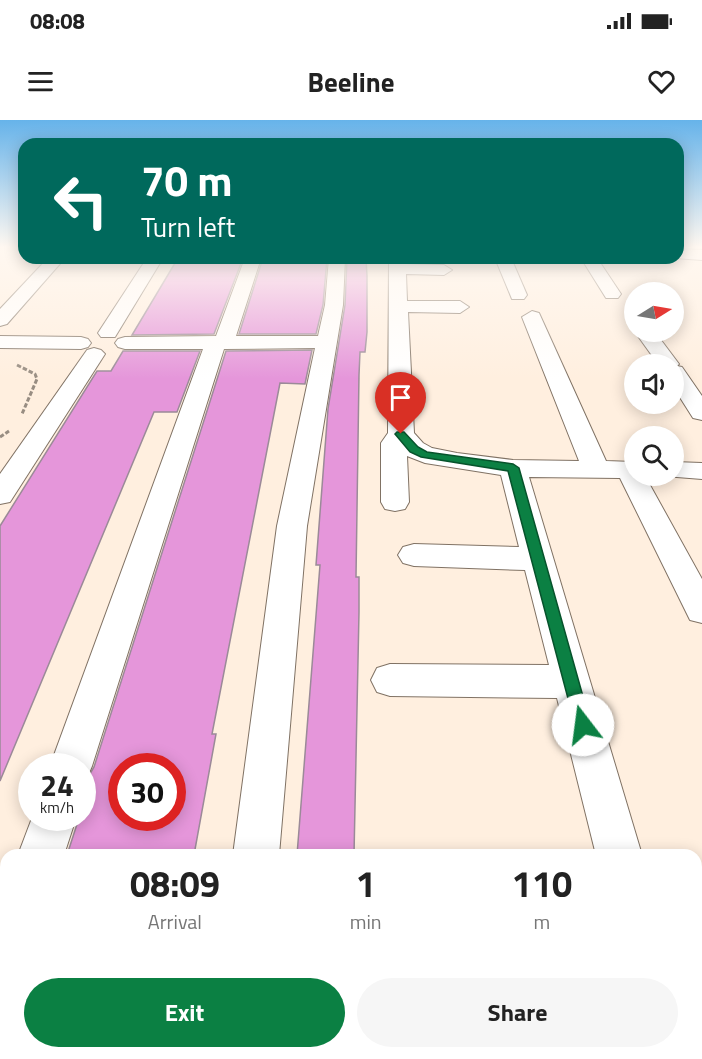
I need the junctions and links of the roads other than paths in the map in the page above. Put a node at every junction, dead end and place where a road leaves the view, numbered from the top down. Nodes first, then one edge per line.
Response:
1 (26, 292) edge
2 (139, 292) edge
3 (240, 292) edge
4 (335, 292) edge
5 (398, 292) edge
6 (517, 292) edge
7 (518, 295) dead end
8 (399, 306) junction
9 (460, 307) dead end
10 (532, 317) dead end
11 (0, 320) edge
12 (116, 338) junction
13 (0, 342) edge
14 (220, 342) junction
15 (326, 342) junction
16 (88, 348) junction
17 (684, 387) edge
18 (702, 413) edge
19 (401, 434) junction
20 (513, 468) junction
21 (596, 469) junction
22 (624, 470) edge
23 (684, 470) edge
24 (702, 471) edge
25 (640, 486) edge
26 (0, 495) edge
27 (395, 502) dead end
28 (414, 555) dead end
29 (538, 559) junction
30 (702, 610) edge
31 (390, 680) dead end
32 (571, 682) junction
33 (76, 753) edge
34 (49, 831) edge
35 (43, 849) edge
36 (257, 849) edge
37 (617, 849) edge

1 - 11 street
2 - 12 street
3 - 14 street
4 - 15 street
5 - 8 street
6 - 7 street
8 - 9 street
8 - 19 street
10 - 21 street
12 - 14 street
12 - 16 street
13 - 16 street
14 - 15 street
14 - 33 street
15 - 36 street
16 - 26 street
17 - 18 street
19 - 20 street
19 - 27 street
20 - 21 street
20 - 29 street
21 - 22 street
23 - 24 street
25 - 30 street
28 - 29 street
29 - 32 street
31 - 32 street
32 - 37 street
34 - 35 street

